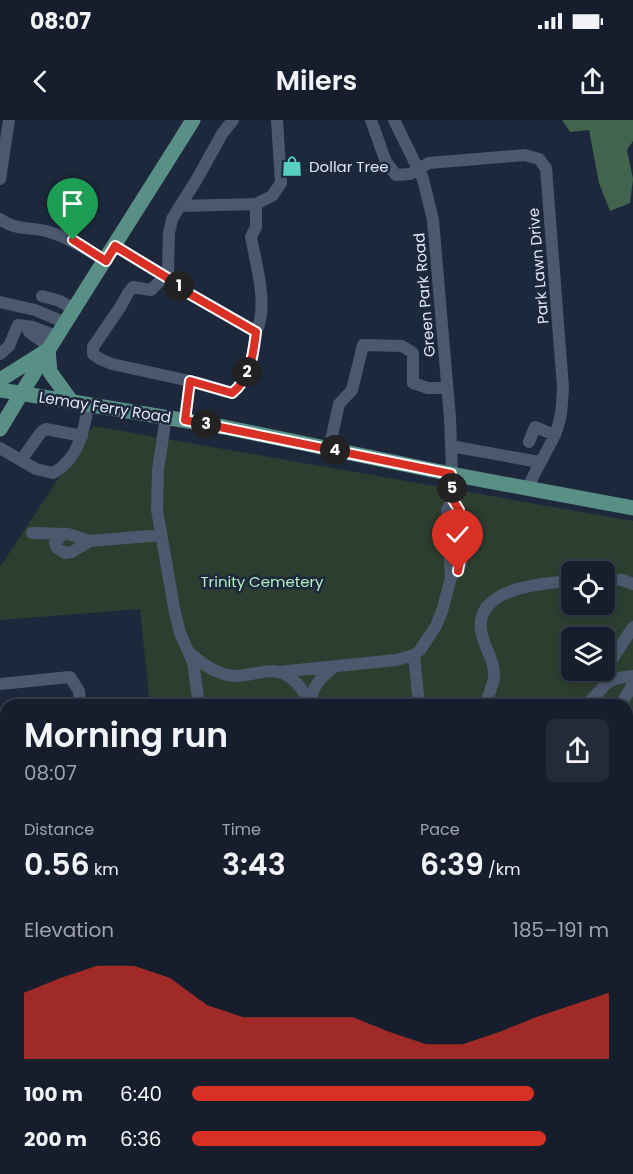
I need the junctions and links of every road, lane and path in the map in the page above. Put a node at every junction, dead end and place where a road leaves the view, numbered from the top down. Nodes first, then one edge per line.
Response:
1 (9, 120) edge
2 (194, 120) edge
3 (233, 120) edge
4 (277, 120) edge
5 (371, 120) edge
6 (394, 120) edge
7 (418, 168) junction
8 (0, 179) edge
9 (256, 204) junction
10 (180, 206) junction
11 (0, 219) edge
12 (115, 246) junction
13 (106, 261) junction
14 (165, 276) junction
15 (42, 296) dead end
16 (0, 302) edge
17 (75, 310) junction
18 (66, 323) junction
19 (256, 332) junction
20 (52, 344) junction
21 (0, 354) edge
22 (0, 380) edge
23 (190, 381) junction
24 (447, 388) junction
25 (0, 390) edge
26 (22, 393) junction
27 (71, 401) junction
28 (88, 404) junction
29 (166, 417) junction
30 (185, 420) junction
31 (0, 428) edge
32 (555, 435) junction
33 (82, 436) junction
34 (530, 442) dead end
35 (452, 446) junction
36 (0, 448) edge
37 (329, 449) junction
38 (21, 460) junction
39 (539, 462) junction
40 (451, 474) junction
41 (528, 489) junction
42 (633, 508) edge
43 (32, 533) dead end
44 (63, 534) junction
45 (161, 536) junction
46 (90, 541) junction
47 (615, 581) edge
48 (561, 582) edge
49 (633, 584) edge
50 (633, 627) edge
51 (189, 652) junction
52 (414, 655) junction
53 (615, 655) edge
54 (335, 666) junction
55 (278, 672) junction
56 (633, 676) edge
57 (615, 680) edge
58 (610, 681) edge
59 (0, 684) edge
60 (633, 684) edge
61 (80, 699) edge
62 (198, 699) edge
63 (307, 699) edge
64 (311, 699) edge
65 (418, 699) edge
66 (487, 699) edge
67 (592, 699) edge
68 (624, 699) edge

1 - 8 street
2 - 12 main road
3 - 10 street
4 - 9 street
5 - 7 street
6 - 7 street, Green Park Road
7 - 24 street, Green Park Road
7 - 32 street, Park Lawn Drive
9 - 10 street
9 - 19 street
10 - 14 street
11 - 13 street
12 - 13 main road
12 - 14 street
13 - 17 main road
14 - 19 street
14 - 23 street
15 - 17 street
16 - 18 street
17 - 18 main road
18 - 20 main road
19 - 23 street
20 - 21 street
20 - 22 main road
20 - 26 main road
20 - 27 main road
23 - 30 street
24 - 35 street, Green Park Road
24 - 37 street
25 - 26 main road, Lemay Ferry Road
26 - 27 main road, Lemay Ferry Road
26 - 31 main road
27 - 28 main road, Lemay Ferry Road
28 - 29 main road, Lemay Ferry Road
28 - 33 street
29 - 30 main road, Lemay Ferry Road
29 - 45 street
30 - 37 main road, Lemay Ferry Road
32 - 34 street
32 - 39 street, Park Lawn Drive
33 - 38 street
33 - 38 street
35 - 39 street
35 - 40 street, Green Park Road
36 - 38 street
37 - 40 main road, Lemay Ferry Road
39 - 41 street, Park Lawn Drive
40 - 41 main road, Lemay Ferry Road
40 - 52 street, Green Park Road
41 - 42 main road, Lemay Ferry Road
43 - 44 street
44 - 46 street
44 - 46 street
45 - 46 street
45 - 51 street
47 - 49 street
48 - 66 street
50 - 53 street
51 - 55 street
51 - 62 street
52 - 54 street
52 - 65 street
54 - 55 street
54 - 64 street
55 - 63 street
56 - 57 street
58 - 67 street
59 - 61 street
60 - 68 street

